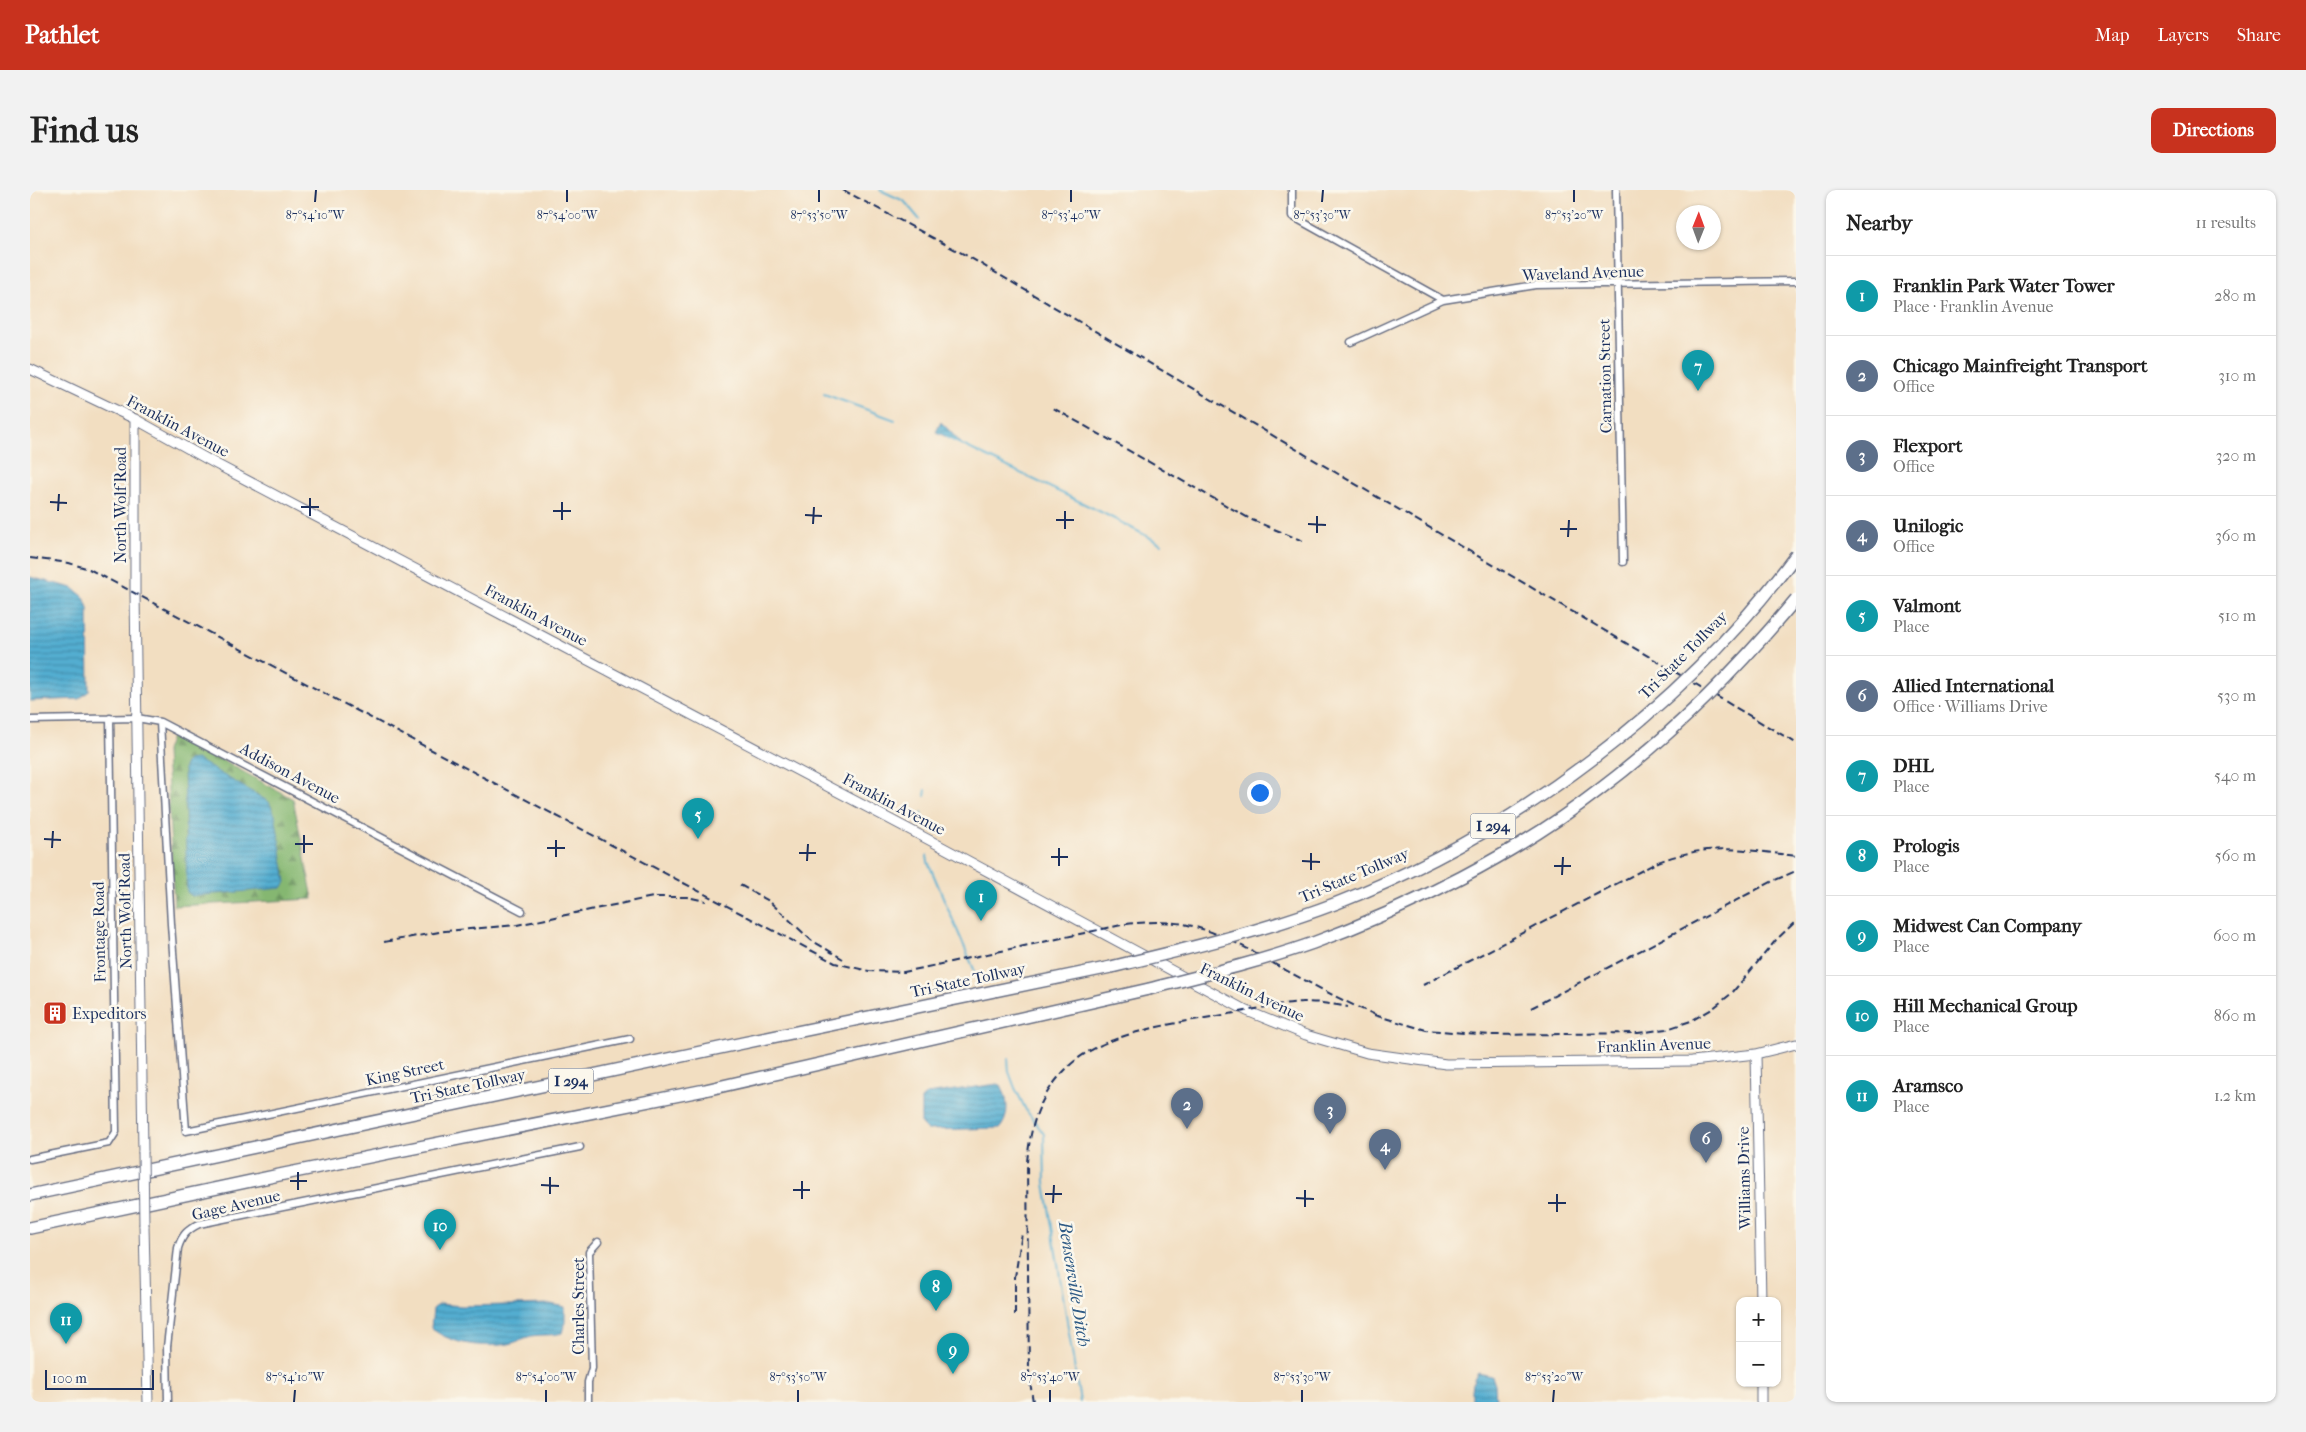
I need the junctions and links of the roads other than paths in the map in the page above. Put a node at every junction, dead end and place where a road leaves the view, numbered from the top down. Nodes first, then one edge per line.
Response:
1 (1292, 190) edge
2 (1616, 190) edge
3 (1796, 281) edge
4 (1617, 285) junction
5 (1443, 300) junction
6 (1351, 342) dead end
7 (30, 369) edge
8 (135, 419) junction
9 (1796, 555) edge
10 (1623, 562) dead end
11 (1796, 599) edge
12 (110, 718) junction
13 (137, 718) junction
14 (30, 720) edge
15 (160, 722) junction
16 (522, 911) dead end
17 (630, 1039) dead end
18 (1796, 1044) edge
19 (1756, 1054) junction
20 (580, 1147) dead end
21 (30, 1159) edge
22 (30, 1195) edge
23 (30, 1228) edge
24 (598, 1242) dead end
25 (1760, 1297) edge
26 (1761, 1387) edge
27 (148, 1402) edge
28 (168, 1402) edge
29 (588, 1402) edge
30 (1761, 1402) edge

1 - 5 street
2 - 4 street, Carnation Street
3 - 4 street, Waveland Avenue
4 - 5 street, Waveland Avenue
4 - 10 street, Carnation Street
5 - 6 street, Waveland Avenue
7 - 8 main road, Franklin Avenue
8 - 13 main road, North Wolf Road
8 - 19 main road, Franklin Avenue
9 - 22 highway, Tri-State Tollway / I 294, bridge
11 - 23 highway, I 294, bridge
12 - 13 street, Addison Avenue
12 - 14 street, Addison Avenue
12 - 21 street, Frontage Road
13 - 15 street, Addison Avenue
13 - 27 main road, North Wolf Road, bridge
15 - 16 street, Addison Avenue
15 - 17 street, King Street
18 - 19 main road, Franklin Avenue
19 - 25 main road, Williams Drive
20 - 28 street, Gage Avenue
24 - 29 street, Charles Street
26 - 30 main road

